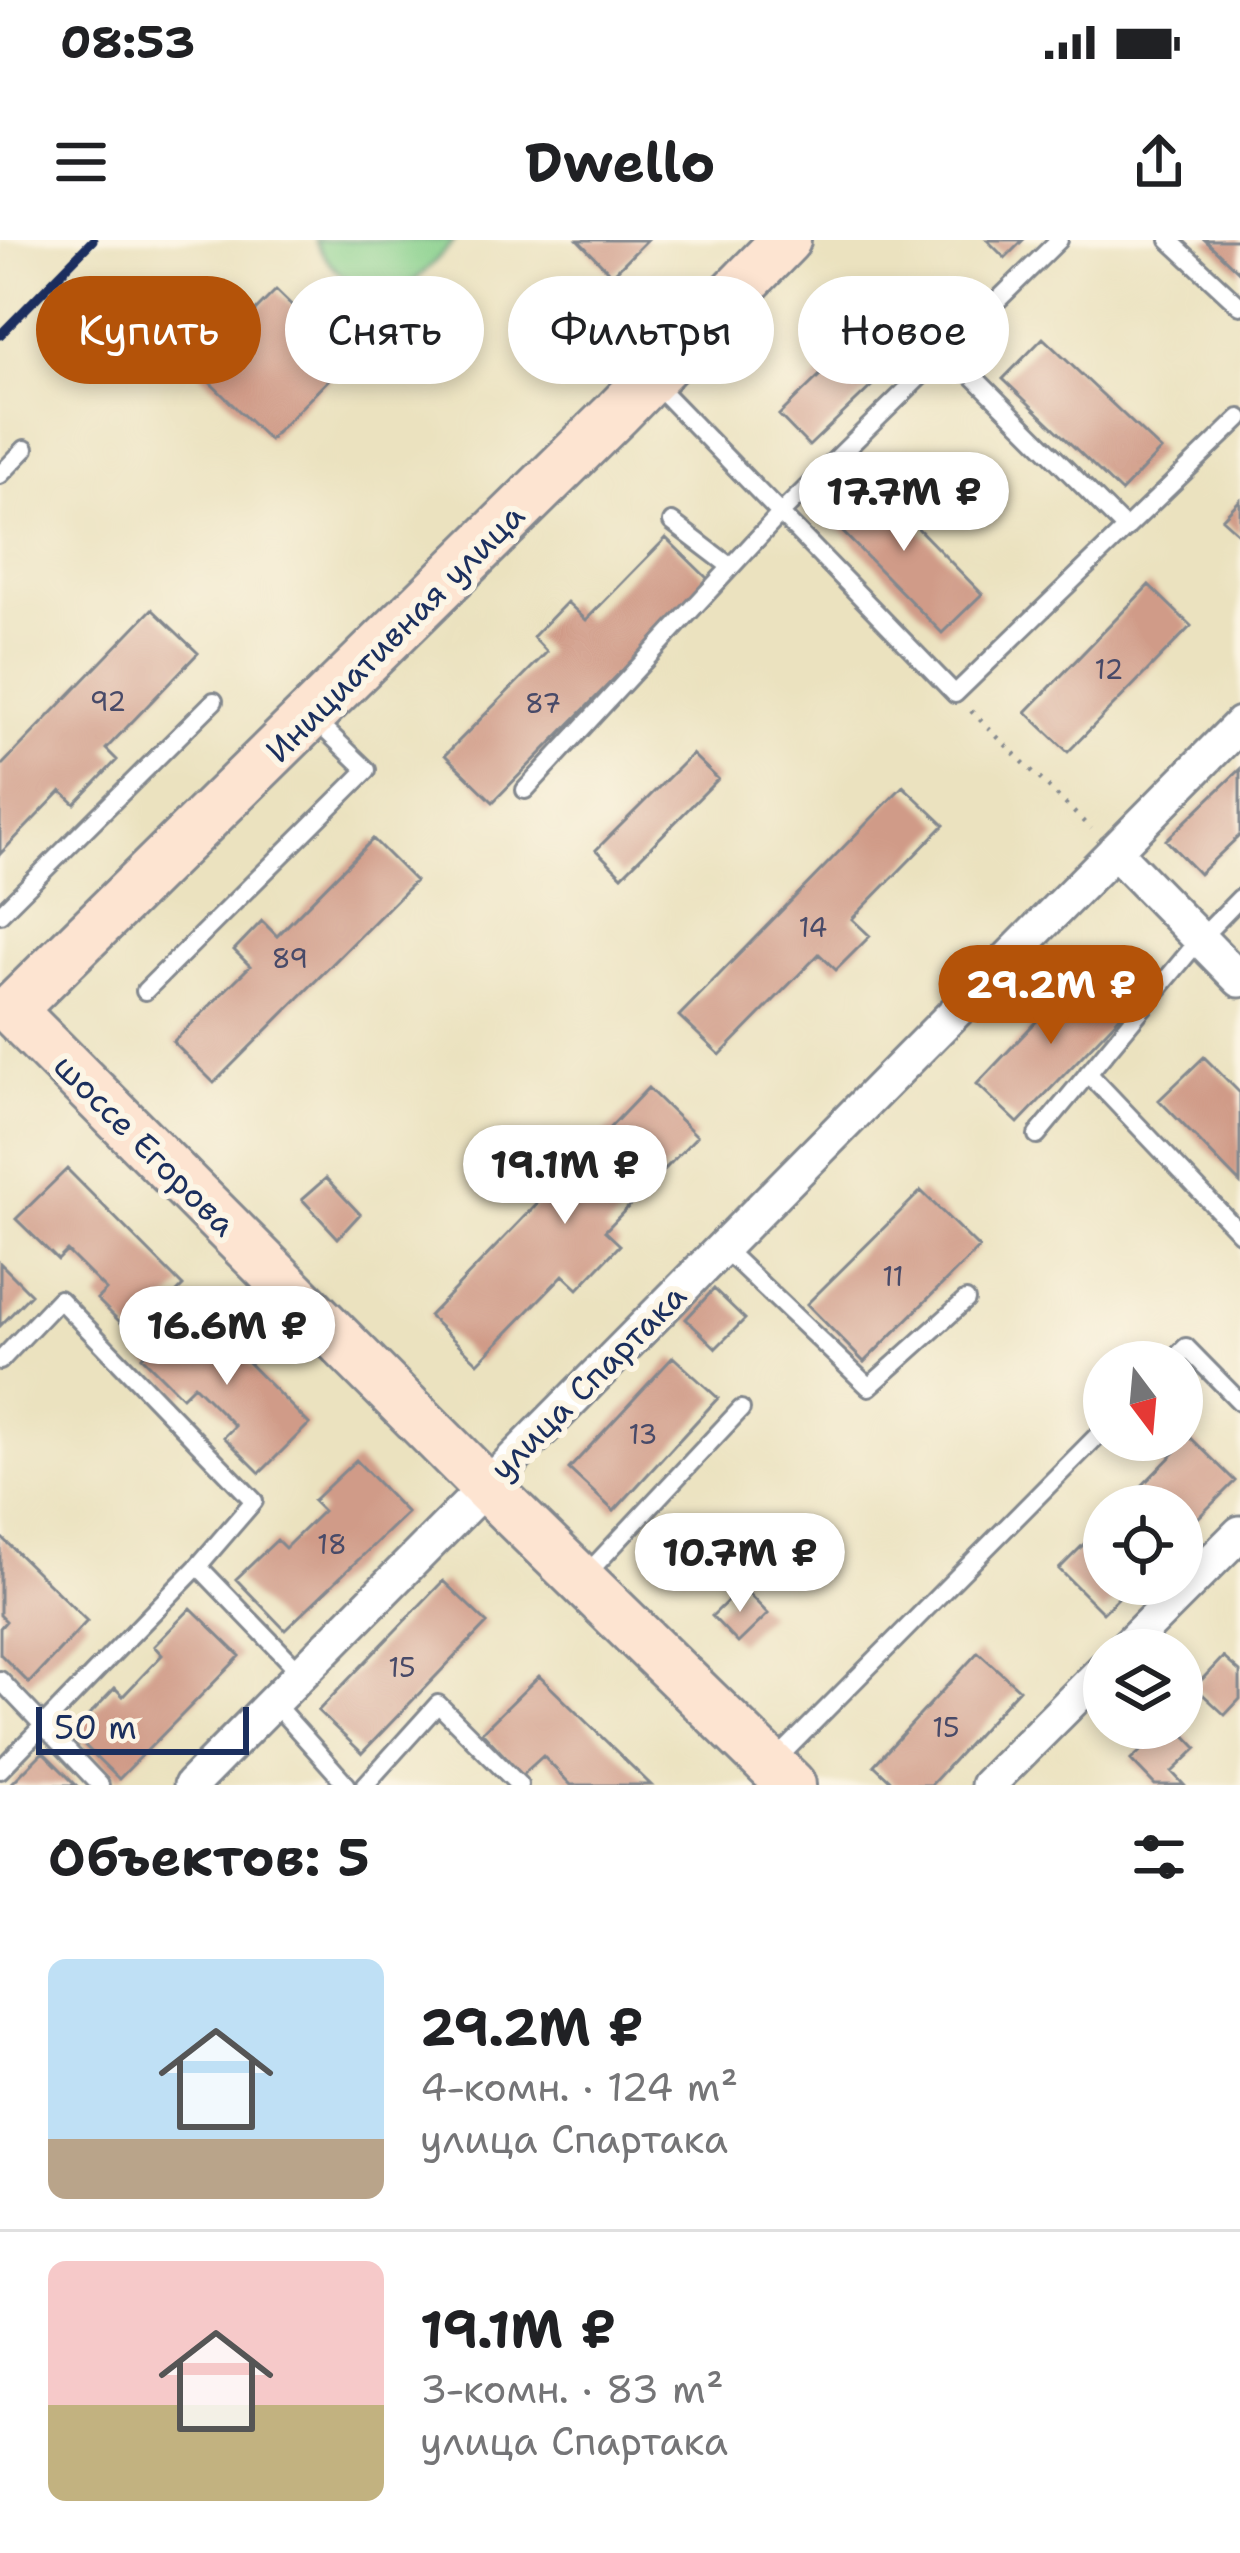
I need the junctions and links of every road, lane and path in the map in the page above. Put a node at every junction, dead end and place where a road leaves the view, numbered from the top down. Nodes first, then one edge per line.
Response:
1 (786, 240) edge
2 (1059, 240) edge
3 (1168, 240) edge
4 (751, 276) edge
5 (1009, 289) edge
6 (1240, 306) edge
7 (645, 384) edge
8 (655, 384) edge
9 (912, 384) edge
10 (981, 384) edge
11 (1240, 418) edge
12 (25, 449) dead end
13 (0, 475) edge
14 (780, 514) junction
15 (672, 522) dead end
16 (1126, 529) junction
17 (730, 567) junction
18 (955, 694) junction
19 (214, 701) dead end
20 (312, 716) junction
21 (1240, 724) edge
22 (525, 790) dead end
23 (1114, 851) junction
24 (1240, 898) edge
25 (0, 914) edge
26 (1199, 940) junction
27 (1240, 980) edge
28 (145, 991) dead end
29 (4, 1010) edge
30 (1088, 1073) junction
31 (1037, 1135) dead end
32 (1240, 1233) edge
33 (722, 1247) junction
34 (966, 1300) dead end
35 (0, 1360) edge
36 (1203, 1364) edge
37 (1240, 1402) edge
38 (740, 1409) dead end
39 (1083, 1452) edge
40 (485, 1486) junction
41 (1240, 1533) edge
42 (198, 1566) junction
43 (581, 1580) junction
44 (1144, 1629) edge
45 (301, 1673) junction
46 (0, 1680) edge
47 (1083, 1690) edge
48 (273, 1702) junction
49 (43, 1726) junction
50 (0, 1770) edge
51 (781, 1775) edge
52 (100, 1785) edge
53 (190, 1785) edge
54 (346, 1785) edge
55 (365, 1785) edge
56 (519, 1785) edge
57 (988, 1785) edge

1 - 4 main road, Инициативная улица
2 - 5 lane
3 - 6 lane
7 - 20 main road, Инициативная улица
8 - 14 lane
9 - 14 lane
10 - 16 lane
11 - 16 lane
12 - 13 lane
14 - 17 lane
14 - 18 lane
15 - 17 lane
16 - 18 lane
17 - 22 lane
18 - 23 path
19 - 25 lane
20 - 28 lane
20 - 29 main road, Инициативная улица
21 - 23 street, улица Спартака
23 - 26 street
23 - 33 street, улица Спартака
24 - 26 lane
26 - 27 street
26 - 30 lane
29 - 40 main road, шоссе Егорова
30 - 31 lane
30 - 32 lane
33 - 34 lane
33 - 40 street, улица Спартака
35 - 42 lane
36 - 37 lane
38 - 43 lane
39 - 51 lane
40 - 43 main road, шоссе Егорова
40 - 45 street, улица Спартака
41 - 44 street
42 - 45 lane
42 - 49 lane
43 - 51 main road, шоссе Егорова
45 - 48 street, улица Спартака
46 - 49 lane
47 - 57 street
48 - 53 street, улица Спартака
48 - 54 lane
49 - 50 lane
49 - 52 lane
55 - 56 lane

